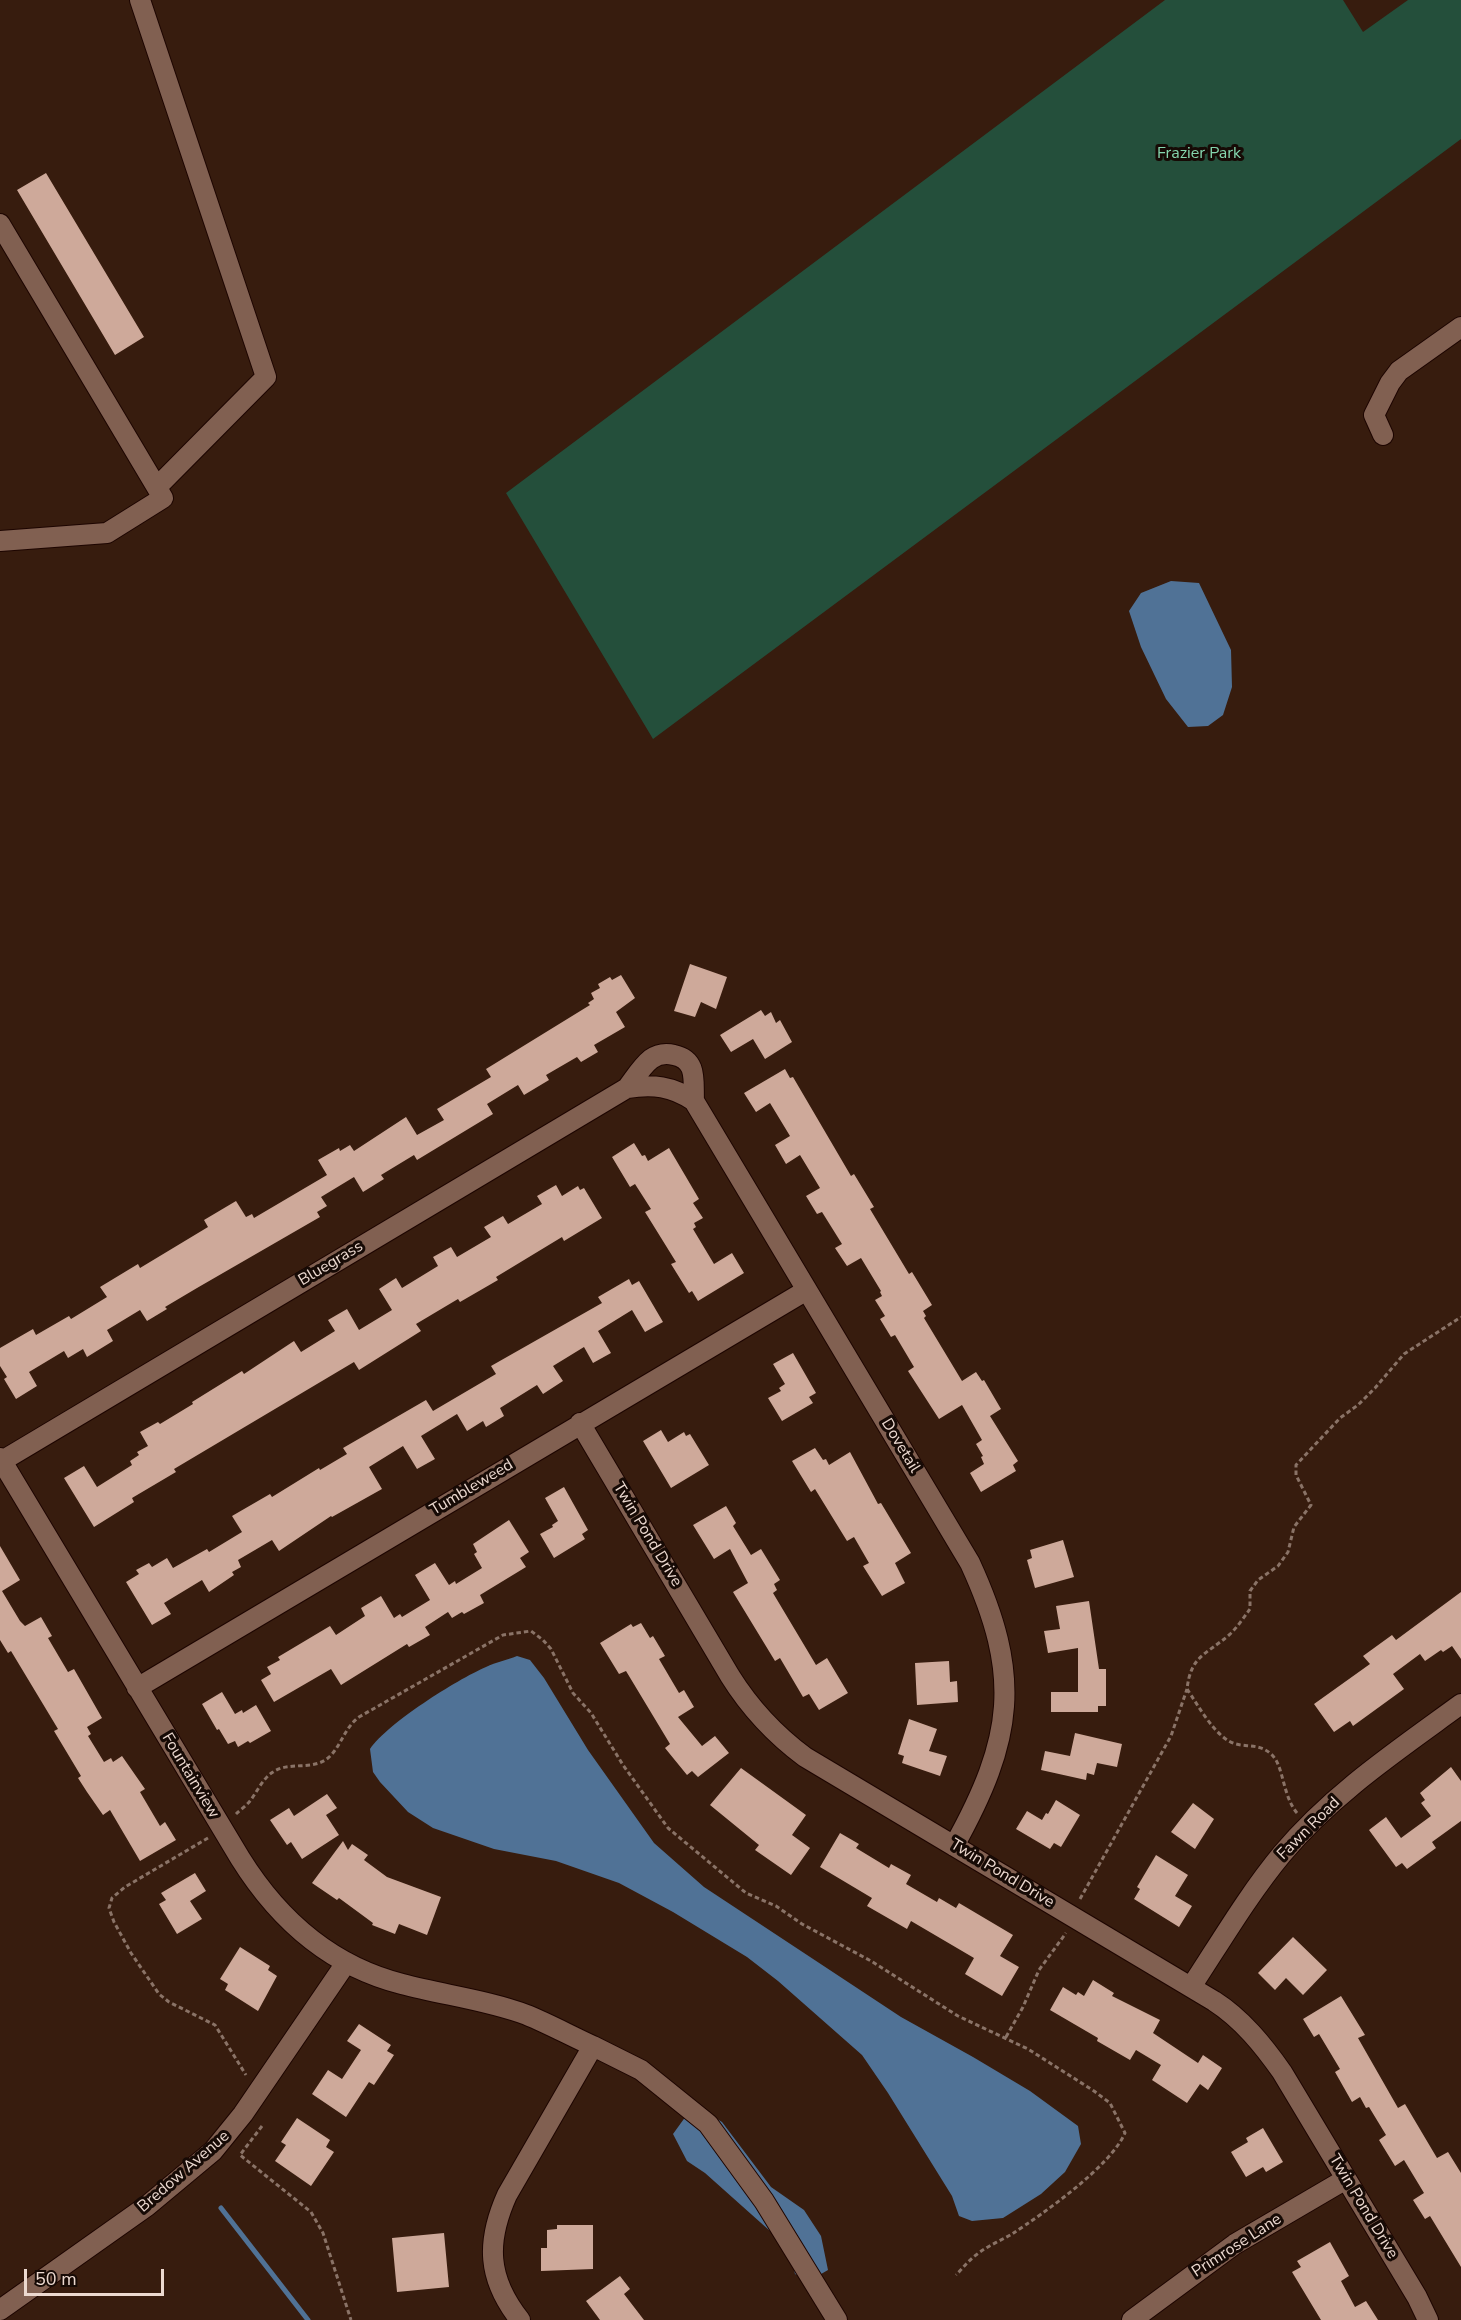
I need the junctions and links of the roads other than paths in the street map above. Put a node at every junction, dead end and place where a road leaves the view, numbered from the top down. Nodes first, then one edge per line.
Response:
1 (140, 0) edge
2 (0, 224) edge
3 (1461, 327) edge
4 (1383, 435) dead end
5 (156, 487) junction
6 (0, 541) edge
7 (627, 1088) junction
8 (694, 1101) junction
9 (807, 1290) junction
10 (580, 1423) junction
11 (1, 1459) edge
12 (137, 1688) junction
13 (1461, 1704) edge
14 (954, 1846) junction
15 (346, 1963) junction
16 (1191, 1987) junction
17 (593, 2046) junction
18 (1346, 2179) junction
19 (0, 2310) edge
20 (520, 2320) edge
21 (837, 2320) edge
22 (1132, 2320) edge
23 (1428, 2320) edge

1 - 5 street
2 - 5 street
3 - 4 street
5 - 6 street
7 - 8 street, Bluegrass
7 - 8 street
7 - 11 street, Bluegrass
8 - 9 street, Dovetail
9 - 10 street, Tumbleweed
9 - 14 street, Dovetail
10 - 12 street, Tumbleweed
10 - 14 street, Twin Pond Drive
11 - 12 street, Fountainview
12 - 15 street, Fountainview
13 - 16 street, Fawn Road
14 - 16 street, Twin Pond Drive
15 - 17 street, Fountainview
15 - 19 street, Bredow Avenue
16 - 18 street, Twin Pond Drive
17 - 20 street
17 - 21 street, Fountainview
18 - 22 street, Primrose Lane
18 - 23 street, Twin Pond Drive

